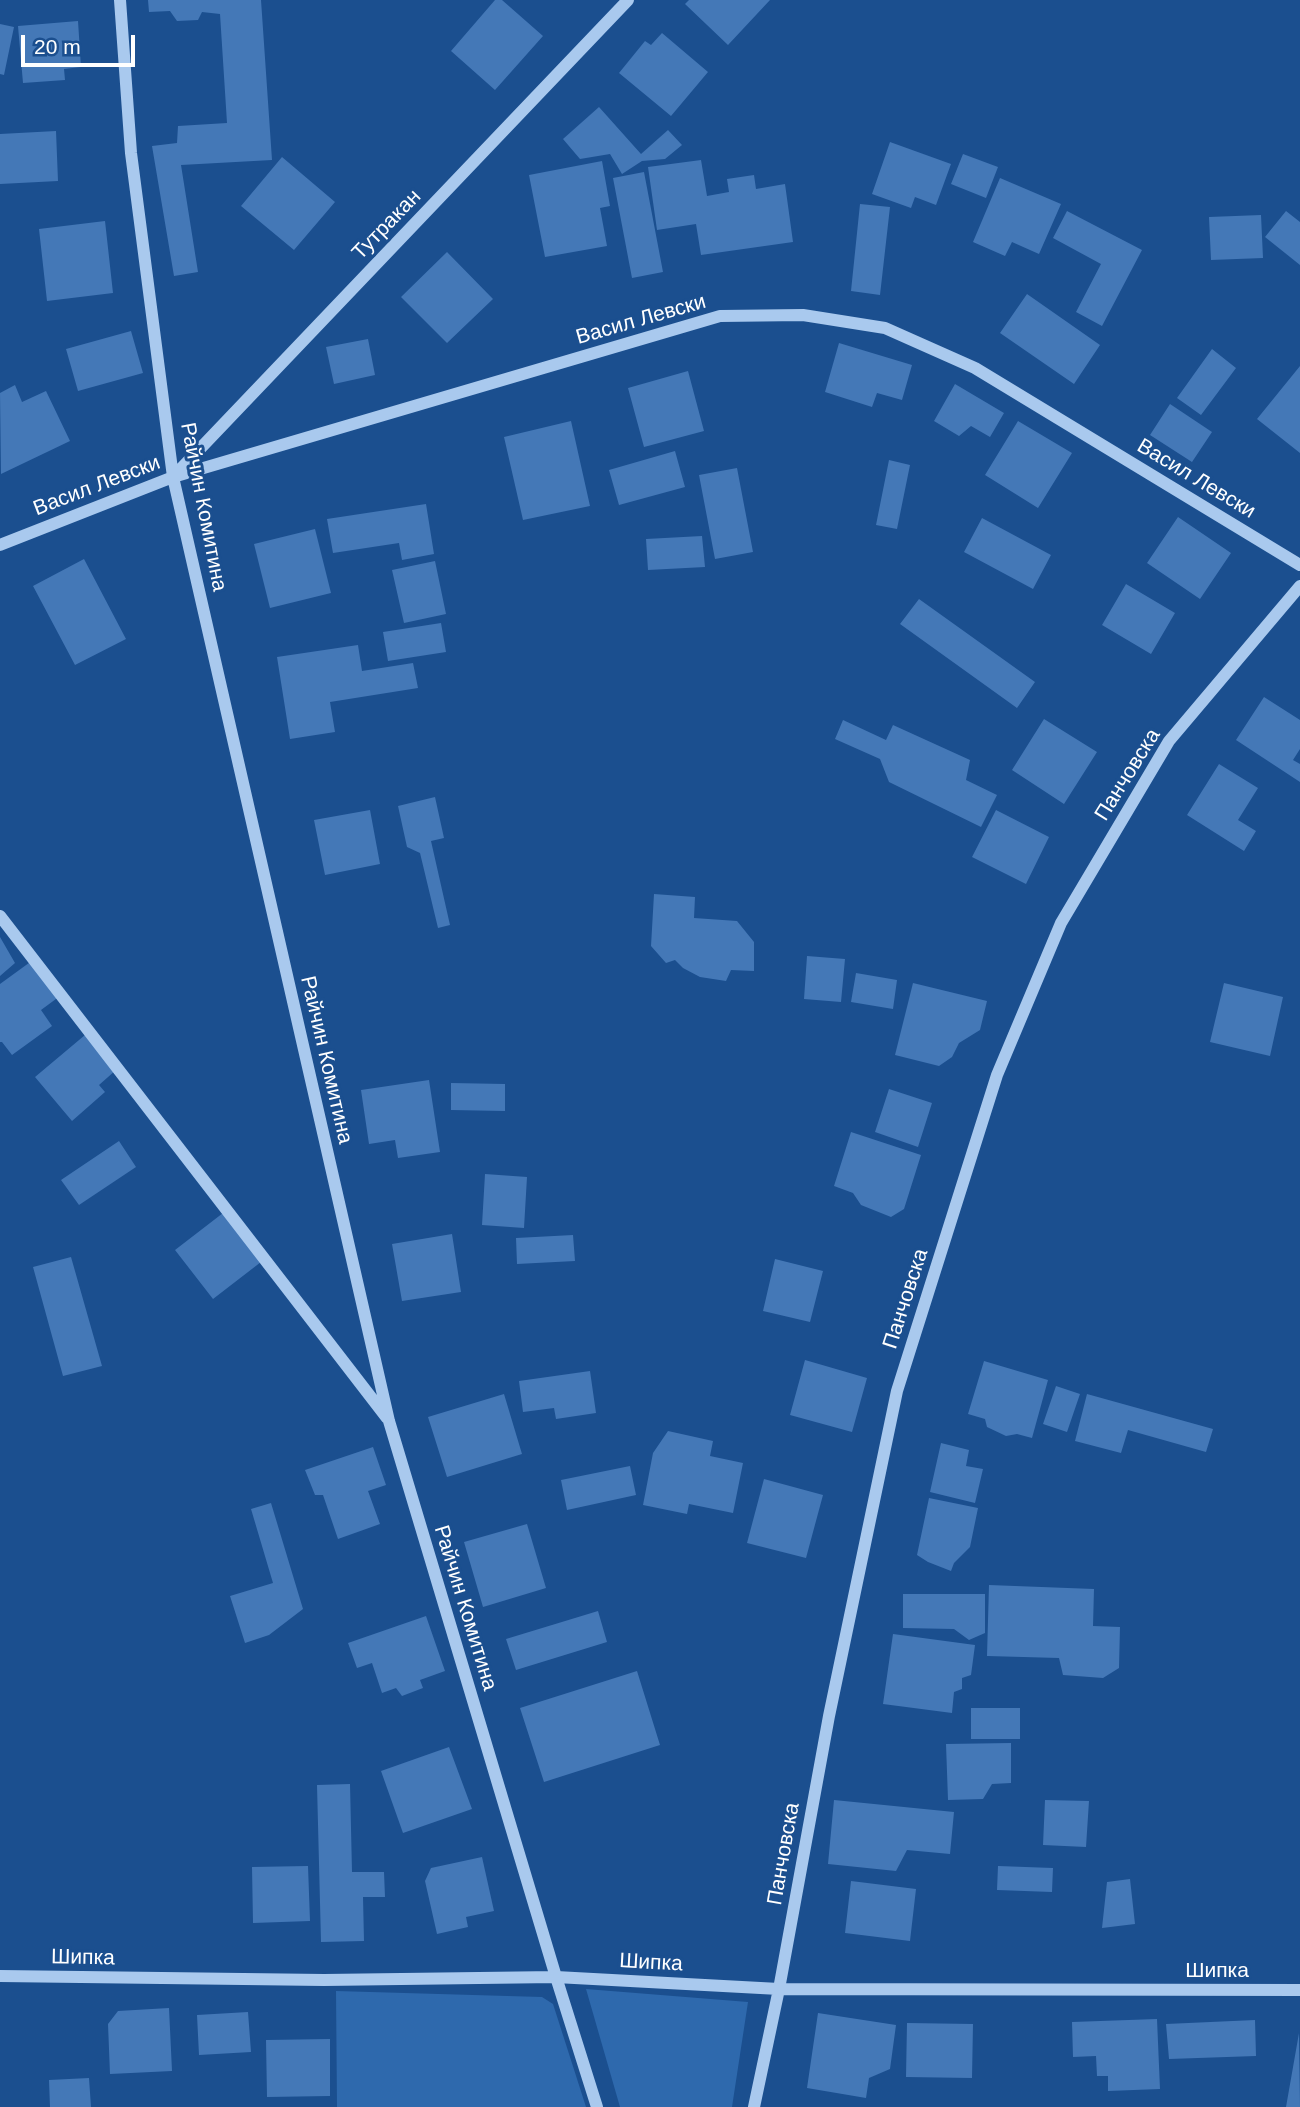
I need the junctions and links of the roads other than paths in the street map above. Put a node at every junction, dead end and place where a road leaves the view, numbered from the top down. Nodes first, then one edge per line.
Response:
1 (120, 0) edge
2 (628, 0) edge
3 (173, 477) junction
4 (0, 545) edge
5 (1300, 565) edge
6 (1300, 586) edge
7 (0, 916) edge
8 (389, 1421) junction
9 (0, 1976) edge
10 (556, 1977) junction
11 (779, 1989) junction
12 (1300, 1990) edge
13 (597, 2107) edge
14 (754, 2107) edge

1 - 3 street, Райчин Комитина
2 - 3 street, Тутракан
3 - 4 street, Васил Левски
3 - 5 street, Васил Левски
3 - 8 street, Райчин Комитина
6 - 11 street, Панчовска
7 - 8 street
8 - 10 street, Райчин Комитина
9 - 10 street, Шипка
10 - 11 street, Шипка
10 - 13 street, Райчин Комитина
11 - 12 street, Шипка
11 - 14 street, Панчовска

